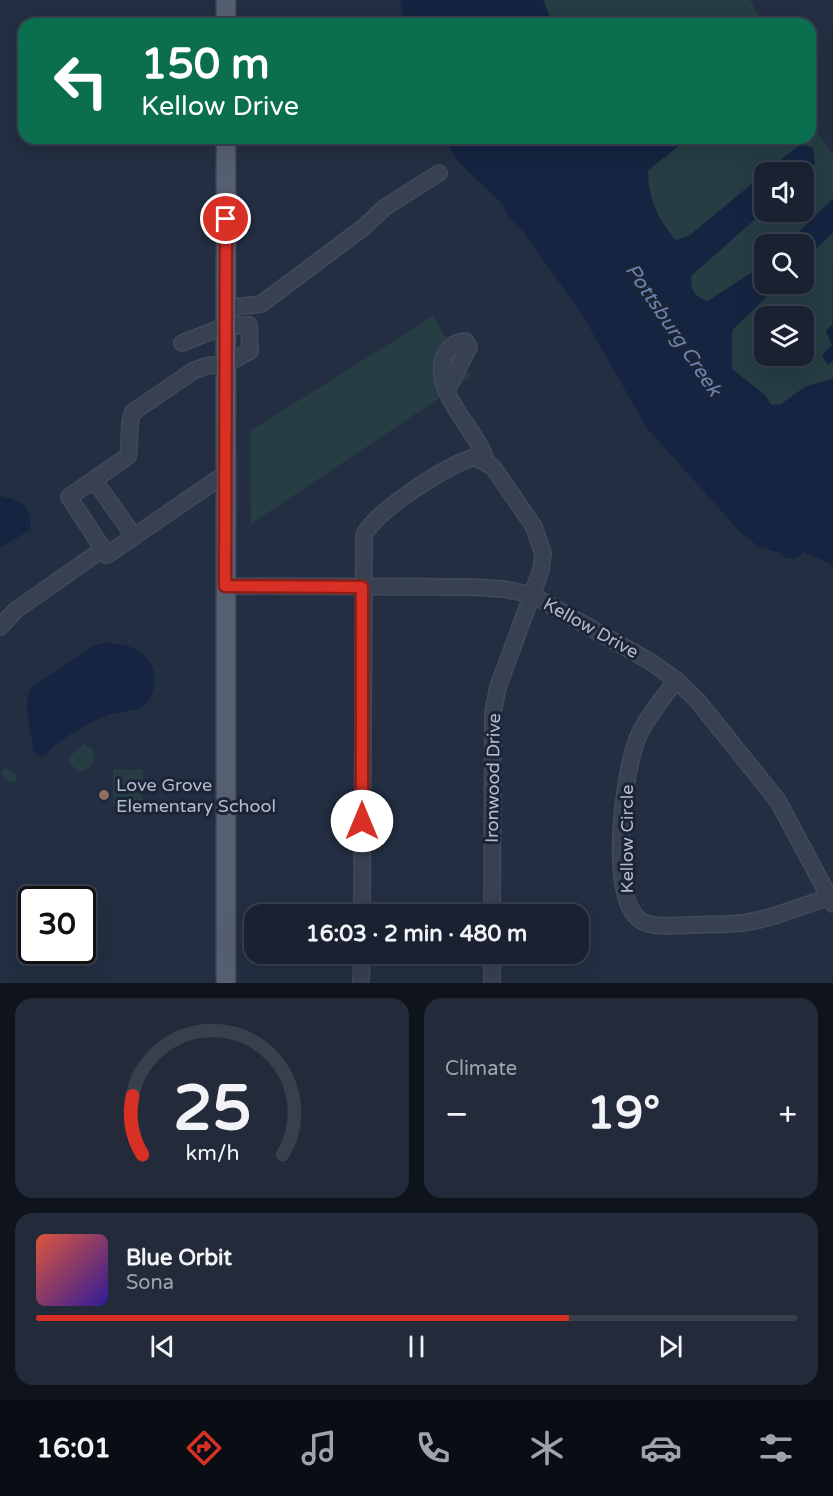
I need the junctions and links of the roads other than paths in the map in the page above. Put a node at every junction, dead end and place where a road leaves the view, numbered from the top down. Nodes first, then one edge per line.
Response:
1 (226, 0) edge
2 (226, 18) edge
3 (226, 144) edge
4 (439, 173) dead end
5 (226, 317) junction
6 (182, 343) dead end
7 (226, 364) junction
8 (447, 390) dead end
9 (481, 460) junction
10 (225, 474) junction
11 (94, 480) junction
12 (134, 536) junction
13 (103, 549) junction
14 (225, 586) junction
15 (362, 587) junction
16 (532, 595) junction
17 (0, 627) edge
18 (676, 680) junction
19 (831, 900) edge
20 (362, 904) edge
21 (492, 904) edge
22 (362, 964) edge
23 (492, 964) edge
24 (226, 983) edge
25 (362, 983) edge
26 (492, 983) edge

1 - 2 main road
3 - 5 main road
4 - 5 street
5 - 6 street
5 - 7 main road
7 - 10 main road
7 - 11 street
8 - 9 street, Ironwood Drive
9 - 15 street
9 - 16 street, Ironwood Drive
10 - 12 street
10 - 14 main road
11 - 12 street
11 - 13 street
12 - 13 street
13 - 17 street
14 - 15 street, Kellow Drive
14 - 24 main road
15 - 16 street, Kellow Drive
15 - 20 street
16 - 18 street, Kellow Drive
16 - 21 street, Ironwood Drive
18 - 19 street, Kellow Drive
18 - 19 street, Kellow Circle
22 - 25 street
23 - 26 street

